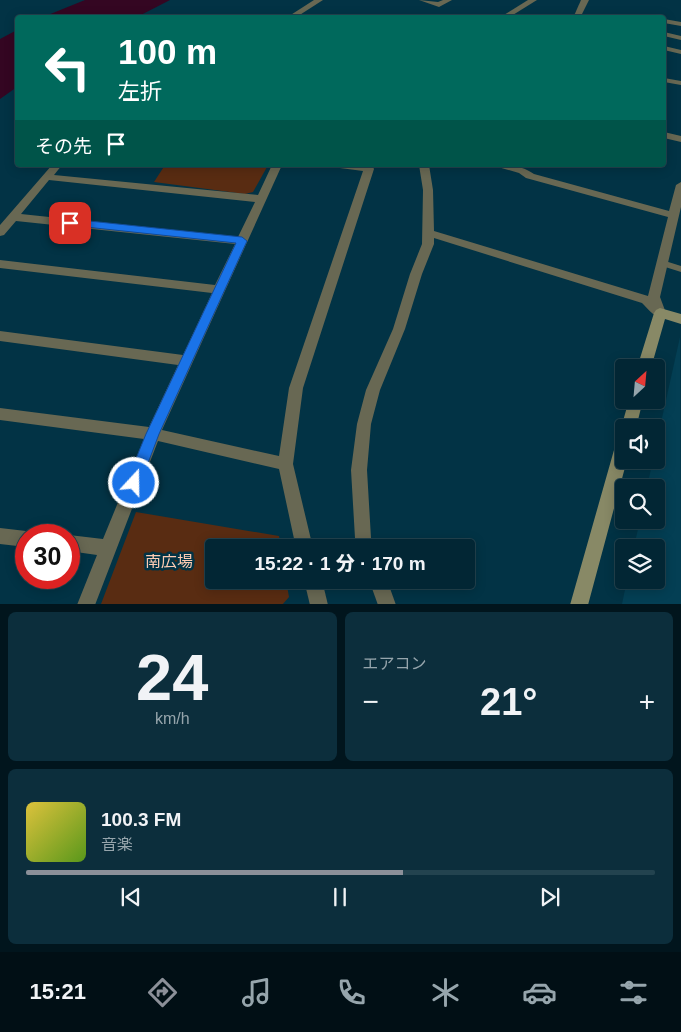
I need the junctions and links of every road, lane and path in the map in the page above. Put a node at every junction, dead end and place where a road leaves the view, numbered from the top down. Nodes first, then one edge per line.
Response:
1 (319, 0) edge
2 (423, 0) edge
3 (448, 0) edge
4 (533, 0) edge
5 (585, 0) edge
6 (294, 15) edge
7 (507, 15) edge
8 (578, 15) edge
9 (666, 21) edge
10 (681, 24) edge
11 (666, 34) edge
12 (681, 38) edge
13 (666, 48) edge
14 (681, 52) edge
15 (666, 80) edge
16 (681, 83) edge
17 (666, 135) edge
18 (681, 139) edge
19 (55, 167) edge
20 (277, 167) edge
21 (354, 167) edge
22 (424, 167) edge
23 (509, 167) edge
24 (47, 176) junction
25 (681, 185) edge
26 (262, 199) junction
27 (676, 214) edge
28 (13, 217) junction
29 (0, 232) edge
30 (429, 233) junction
31 (242, 241) junction
32 (662, 263) junction
33 (0, 264) edge
34 (681, 269) edge
35 (219, 290) junction
36 (660, 313) junction
37 (681, 320) edge
38 (0, 336) edge
39 (647, 359) edge
40 (186, 361) junction
41 (0, 414) edge
42 (153, 434) junction
43 (285, 464) junction
44 (617, 469) edge
45 (0, 536) edge
46 (15, 537) edge
47 (303, 539) edge
48 (363, 539) edge
49 (80, 544) edge
50 (108, 548) junction
51 (315, 589) edge
52 (381, 589) edge
53 (86, 604) edge
54 (319, 604) edge
55 (387, 604) edge
56 (579, 604) edge

1 - 6 street
2 - 3 street
4 - 7 street
5 - 8 street
9 - 10 lane
11 - 12 lane
13 - 14 lane
15 - 16 lane
17 - 18 street
19 - 24 street
20 - 26 street
21 - 43 street
22 - 30 street
23 - 27 street
24 - 26 street
24 - 28 street
25 - 27 street
26 - 31 street
27 - 32 street
28 - 29 street
28 - 31 street
30 - 36 street
30 - 48 street
31 - 35 street
32 - 34 lane
32 - 36 street
33 - 35 street
35 - 40 street
36 - 37 street
36 - 39 street
38 - 40 street
40 - 42 street
41 - 42 street
42 - 43 street
42 - 50 street
43 - 47 street
44 - 56 street
45 - 46 street
49 - 50 street
50 - 53 street
51 - 54 street
52 - 55 street

